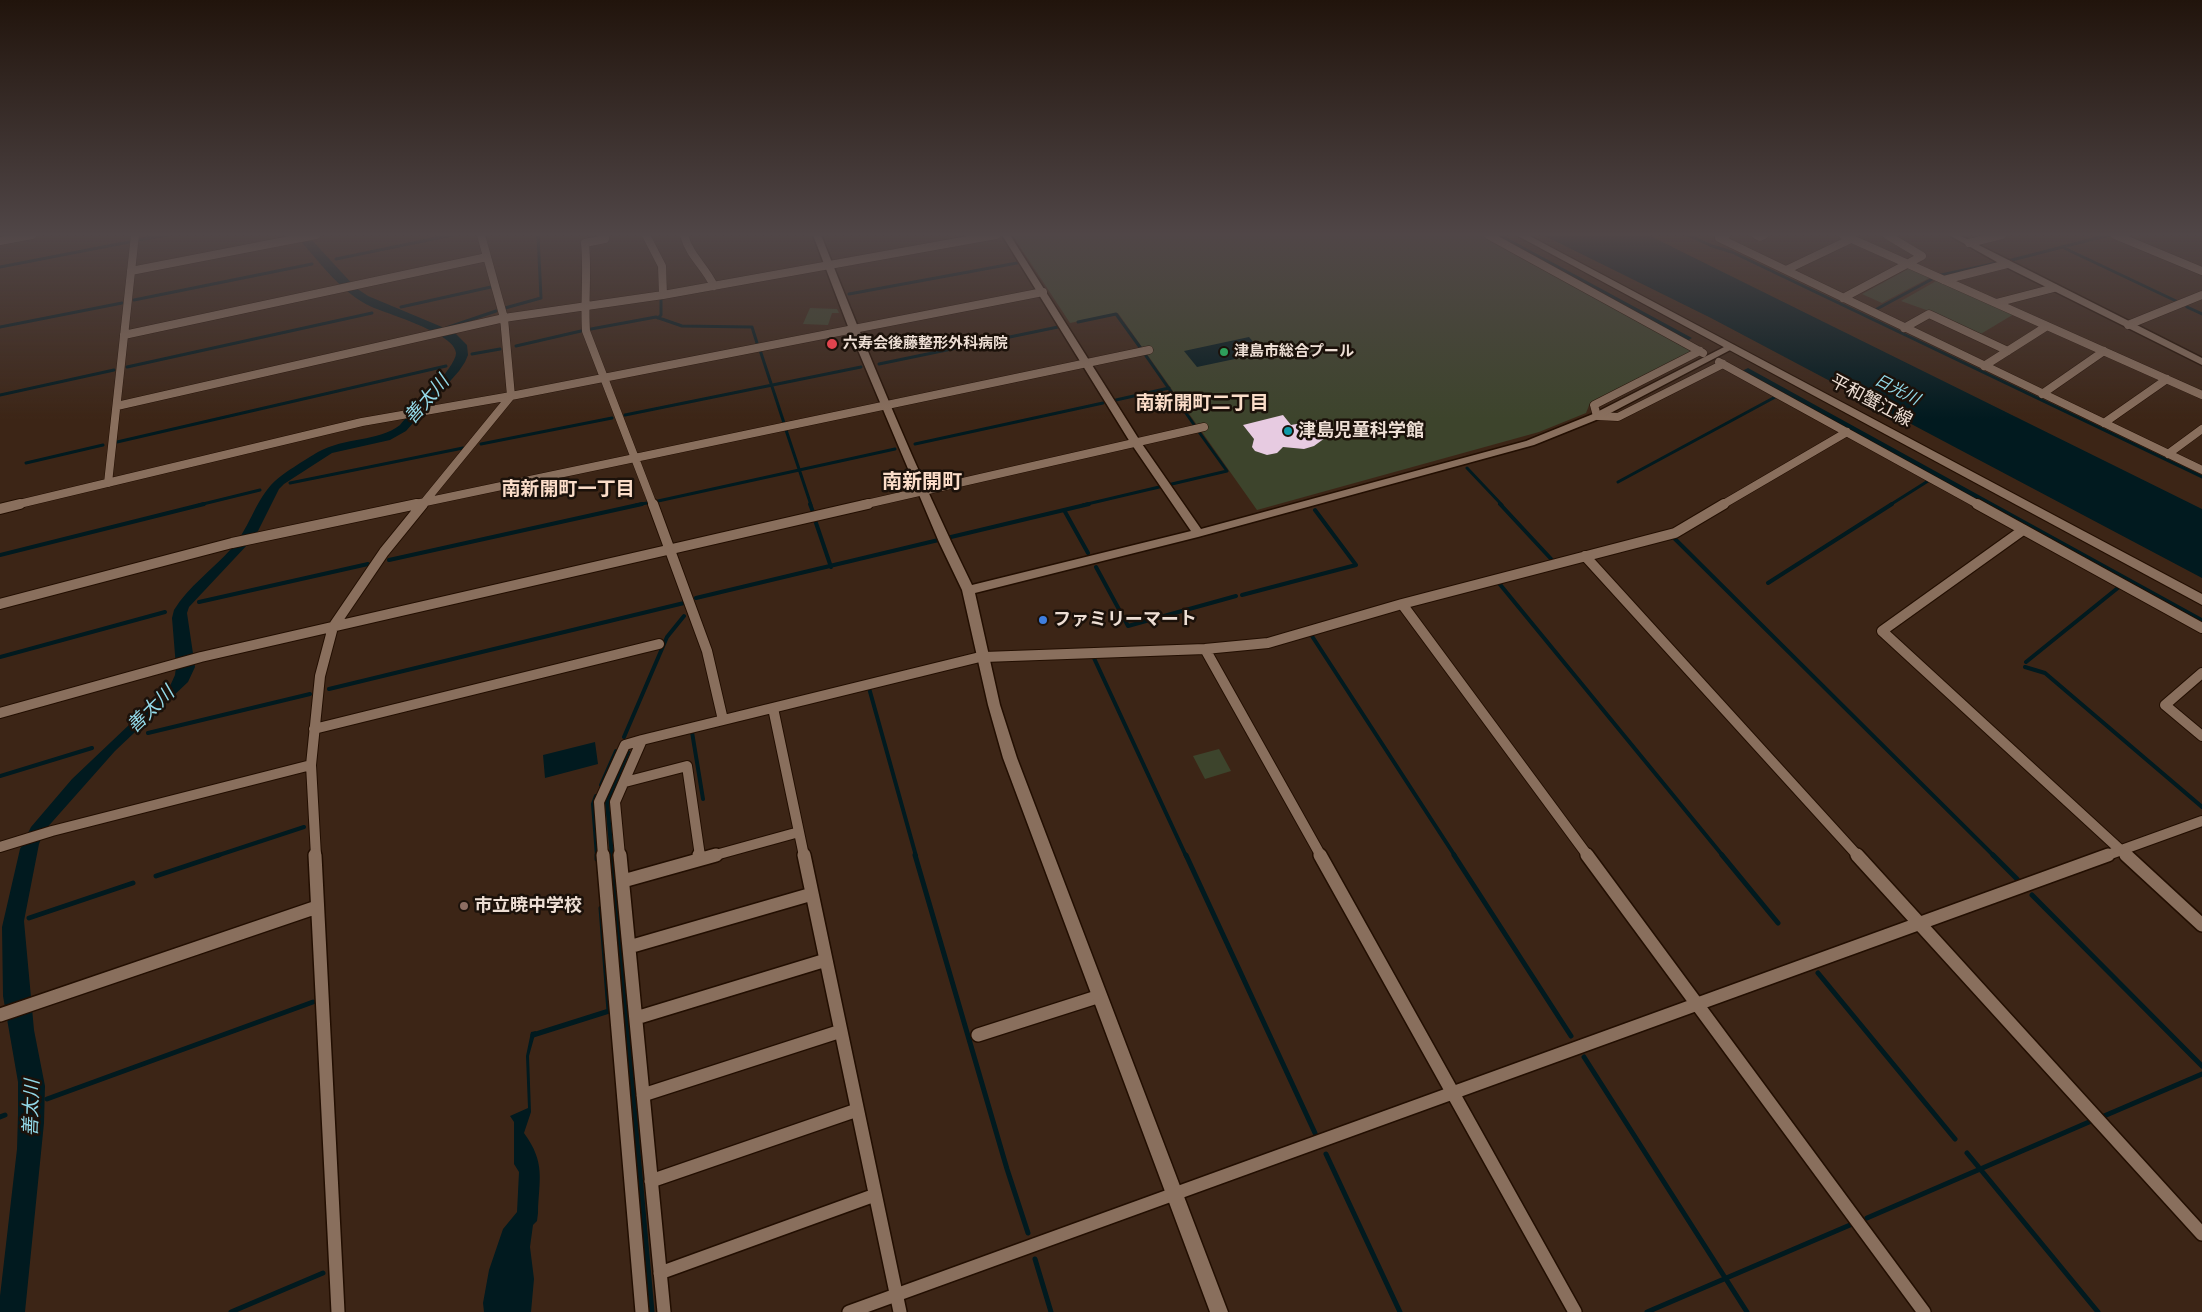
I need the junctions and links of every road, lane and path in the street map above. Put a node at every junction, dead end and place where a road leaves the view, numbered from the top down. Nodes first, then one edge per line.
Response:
1 (128, 296) edge
2 (304, 296) edge
3 (498, 296) edge
4 (585, 296) edge
5 (655, 296) edge
6 (840, 296) edge
7 (1021, 296) edge
8 (1046, 296) edge
9 (1599, 296) edge
10 (1636, 296) edge
11 (1839, 296) edge
12 (1846, 296) edge
13 (1981, 296) edge
14 (2022, 296) edge
15 (2070, 296) edge
16 (2199, 296) edge
17 (1843, 298) junction
18 (1996, 303) junction
19 (584, 307) junction
20 (504, 318) junction
21 (2128, 325) junction
22 (2047, 326) junction
23 (1904, 328) junction
24 (854, 329) junction
25 (124, 335) junction
26 (1731, 347) junction
27 (1149, 350) dead end
28 (2008, 351) junction
29 (2104, 351) junction
30 (2202, 362) edge
31 (1086, 363) junction
32 (1984, 366) junction
33 (604, 377) junction
34 (2167, 379) junction
35 (2042, 394) junction
36 (2202, 395) edge
37 (511, 396) junction
38 (117, 406) junction
39 (888, 406) junction
40 (1597, 416) junction
41 (2104, 423) junction
42 (1204, 427) dead end
43 (2202, 428) edge
44 (1847, 432) junction
45 (1135, 442) junction
46 (2168, 454) junction
47 (634, 458) junction
48 (2202, 470) edge
49 (108, 483) junction
50 (924, 492) junction
51 (425, 502) junction
52 (0, 510) edge
53 (2023, 530) junction
54 (1198, 533) junction
55 (670, 549) junction
56 (1585, 556) junction
57 (968, 590) junction
58 (2202, 600) edge
59 (0, 604) edge
60 (1402, 604) junction
61 (333, 627) junction
62 (2202, 628) edge
63 (659, 644) dead end
64 (1205, 649) junction
65 (984, 656) junction
66 (2202, 673) edge
67 (773, 708) junction
68 (0, 713) edge
69 (722, 720) junction
70 (314, 729) junction
71 (2202, 736) edge
72 (642, 740) junction
73 (311, 764) junction
74 (625, 782) junction
75 (2202, 821) edge
76 (799, 832) junction
77 (0, 847) edge
78 (2121, 851) junction
79 (700, 859) junction
80 (623, 881) junction
81 (812, 894) junction
82 (317, 906) junction
83 (1920, 924) junction
84 (2202, 925) edge
85 (629, 947) junction
86 (826, 960) junction
87 (1100, 996) junction
88 (1698, 1003) junction
89 (0, 1015) edge
90 (636, 1018) junction
91 (841, 1031) junction
92 (978, 1035) dead end
93 (1453, 1093) junction
94 (643, 1094) junction
95 (857, 1110) junction
96 (652, 1181) junction
97 (1174, 1193) junction
98 (875, 1195) junction
99 (2202, 1234) edge
100 (660, 1273) junction
101 (896, 1295) junction
102 (338, 1312) edge
103 (642, 1312) edge
104 (664, 1312) edge
105 (849, 1312) edge
106 (900, 1312) edge
107 (1219, 1312) edge
108 (1575, 1312) edge
109 (1924, 1312) edge

1 - 25 street
2 - 25 street
3 - 20 street
4 - 19 street
5 - 19 street
6 - 24 street
7 - 24 street
8 - 31 street
9 - 40 street
10 - 26 main road, 平和蟹江線
11 - 17 street
12 - 17 street
13 - 18 street
14 - 18 street
15 - 21 street
16 - 21 street
17 - 23 street
18 - 22 street
19 - 20 street
19 - 33 street
20 - 37 street
20 - 38 street
21 - 30 street
22 - 28 street
22 - 29 street
23 - 28 street
23 - 32 street
24 - 33 street
24 - 39 street
25 - 38 street
26 - 40 street
26 - 58 main road, 平和蟹江線
27 - 31 street
28 - 32 street
29 - 34 street
29 - 35 street
31 - 39 street
31 - 45 street
32 - 35 street
33 - 37 street
33 - 47 street
34 - 36 street
34 - 41 street
35 - 41 street
37 - 49 street
37 - 51 street
38 - 49 street
39 - 47 street
39 - 50 street
40 - 44 street
40 - 54 street
41 - 46 street
42 - 45 street
43 - 46 street
44 - 53 street
44 - 56 street
45 - 50 street
45 - 54 street
46 - 48 street
47 - 51 street
47 - 55 street
49 - 52 street
50 - 55 street
50 - 57 street
51 - 59 street
51 - 61 street
53 - 62 street
53 - 78 street
54 - 57 street
55 - 61 street
55 - 69 street
56 - 60 street
56 - 83 street
57 - 65 street
60 - 64 street
60 - 88 street
61 - 68 street
61 - 70 street
63 - 70 street
64 - 65 street
64 - 93 street
65 - 67 street
65 - 87 street
66 - 71 street
67 - 69 street
67 - 76 street
69 - 72 street
70 - 73 street
72 - 74 street
72 - 103 street
73 - 77 street
73 - 82 street
74 - 79 street
74 - 80 street
75 - 78 street
76 - 79 street
76 - 81 street
78 - 83 street
78 - 84 street
79 - 80 street
80 - 85 street
81 - 85 street
81 - 86 street
82 - 89 street
82 - 102 street
83 - 88 street
83 - 99 street
85 - 90 street
86 - 90 street
86 - 91 street
87 - 92 street
87 - 97 street
88 - 93 street
88 - 109 street
90 - 94 street
91 - 94 street
91 - 95 street
93 - 97 street
93 - 108 street
94 - 96 street
95 - 96 street
95 - 98 street
96 - 100 street
97 - 101 street
97 - 107 street
98 - 100 street
98 - 101 street
100 - 104 street
101 - 105 street
101 - 106 street

